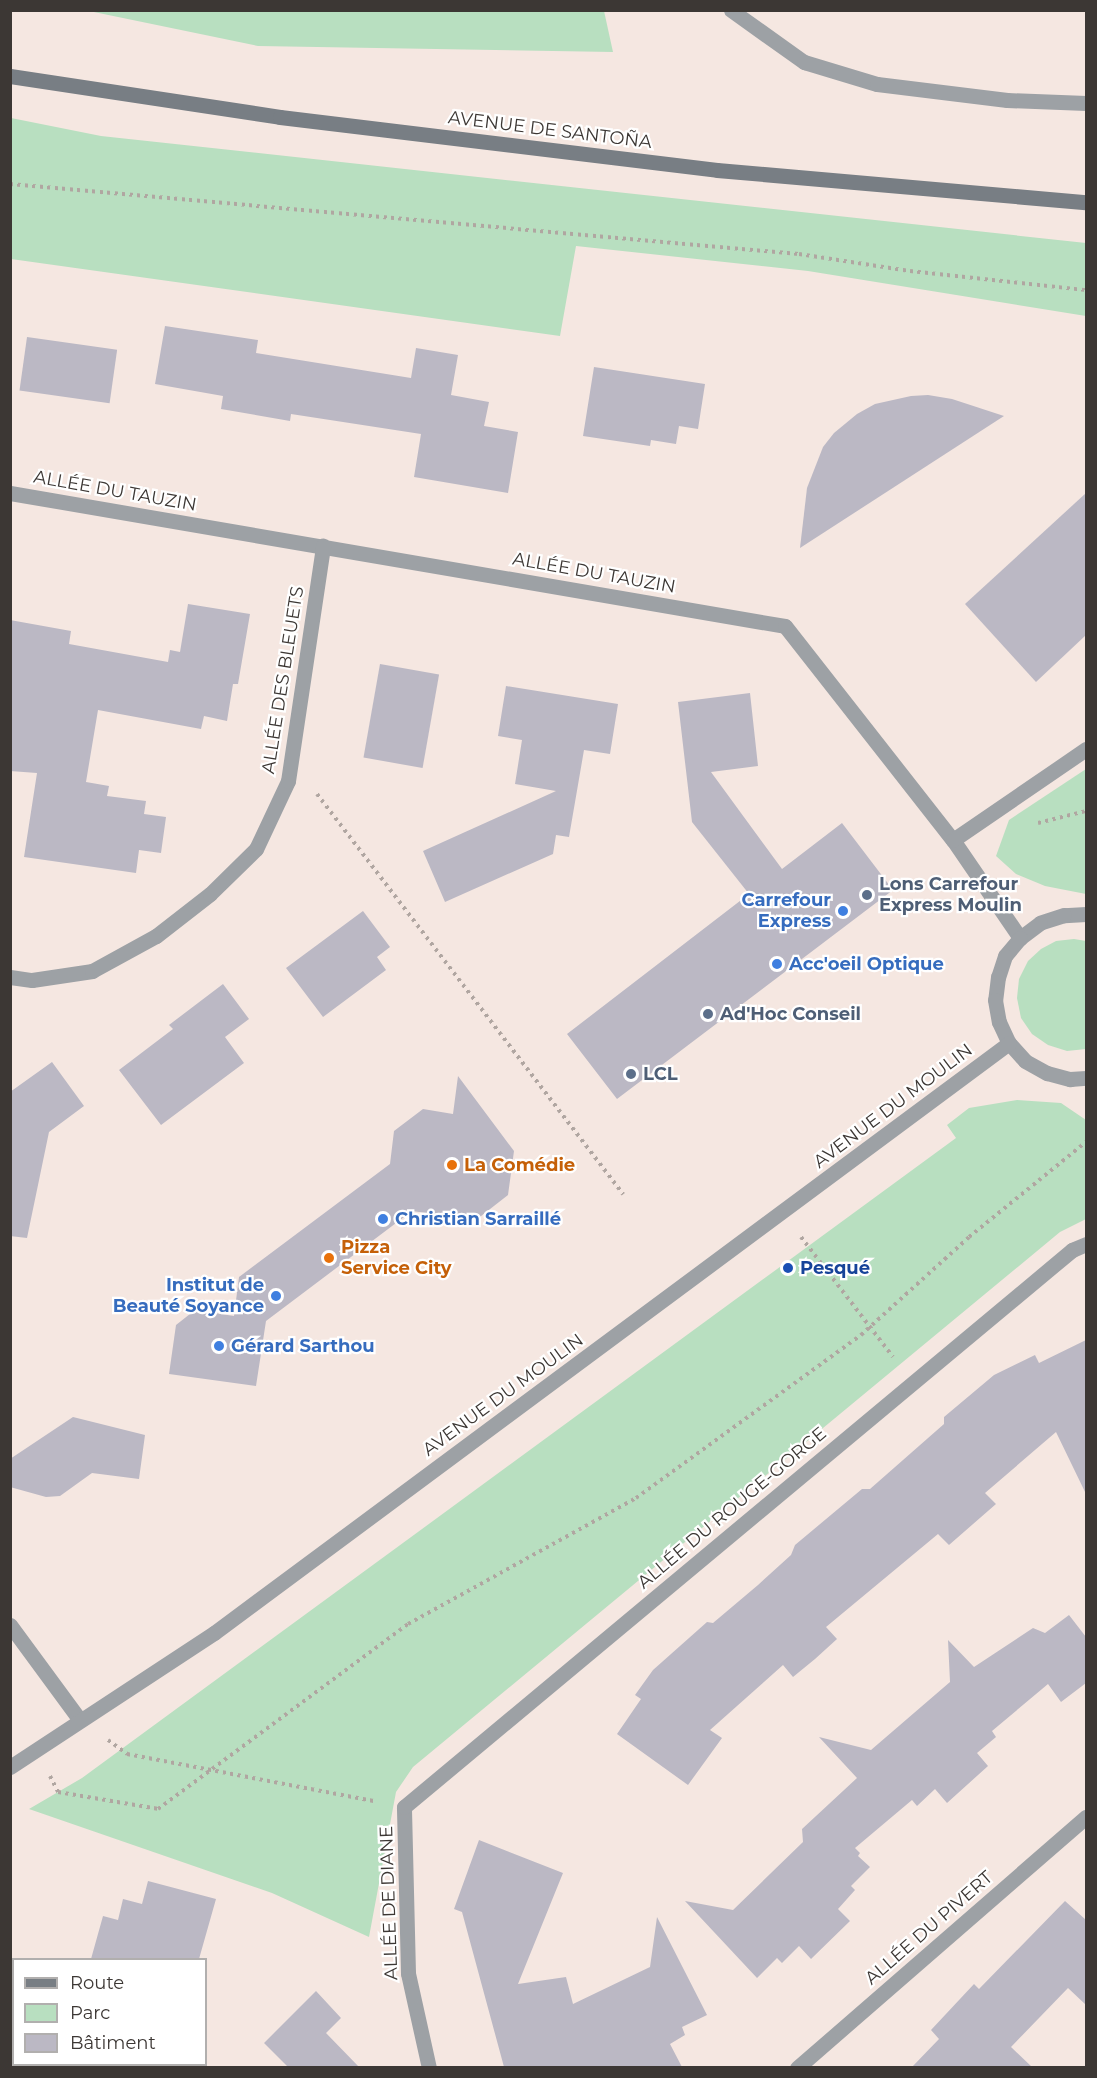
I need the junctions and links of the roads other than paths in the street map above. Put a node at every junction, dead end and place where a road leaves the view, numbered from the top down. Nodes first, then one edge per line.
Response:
1 (731, 10) edge
2 (10, 76) edge
3 (1086, 103) edge
4 (1086, 202) edge
5 (10, 493) edge
6 (323, 546) junction
7 (1086, 749) edge
8 (953, 840) junction
9 (1086, 914) edge
10 (1020, 938) junction
11 (10, 977) edge
12 (1009, 1043) junction
13 (1086, 1078) edge
14 (1086, 1244) edge
15 (10, 1625) edge
16 (79, 1719) junction
17 (10, 1767) edge
18 (404, 1807) joint
19 (1086, 1817) edge
20 (429, 2067) edge
21 (797, 2067) edge

1 - 3 street
2 - 4 main road, AVENUE DE SANTOÑA
5 - 6 street, ALLÉE DU TAUZIN
6 - 8 street, ALLÉE DU TAUZIN
6 - 11 street, ALLÉE DES BLEUETS
7 - 8 street
8 - 10 street, ALLÉE DU TAUZIN
9 - 10 street
10 - 12 street
12 - 13 street
12 - 16 street, AVENUE DU MOULIN
14 - 18 street, ALLÉE DU ROUGE-GORGE
15 - 16 street
16 - 17 street, AVENUE DU MOULIN
18 - 20 street, ALLÉE DE DIANE
19 - 21 street, ALLÉE DU PIVERT

